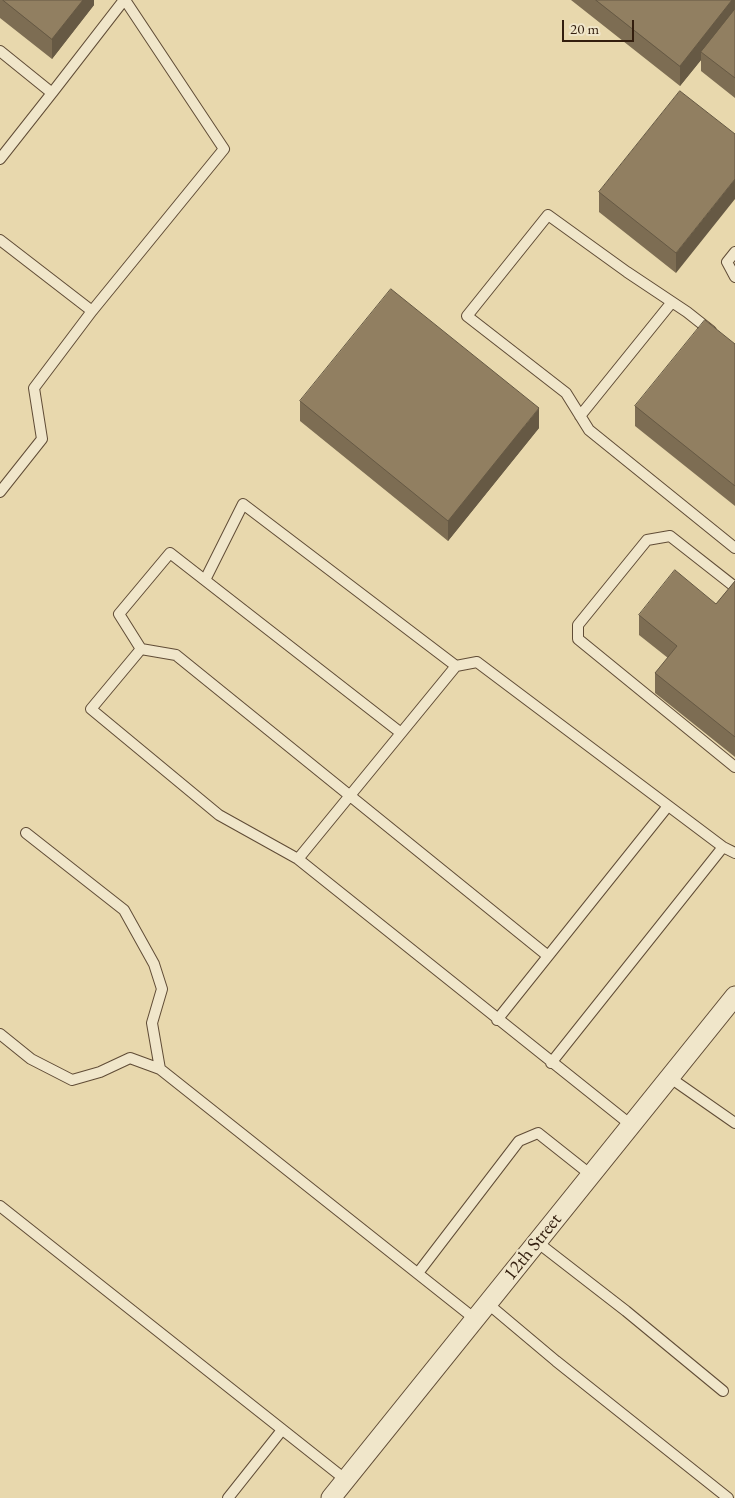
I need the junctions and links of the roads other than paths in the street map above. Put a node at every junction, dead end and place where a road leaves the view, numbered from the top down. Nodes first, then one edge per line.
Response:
1 (125, 0) edge
2 (0, 52) edge
3 (52, 93) junction
4 (0, 158) edge
5 (0, 240) edge
6 (735, 252) edge
7 (735, 278) edge
8 (672, 302) junction
9 (92, 311) junction
10 (721, 339) edge
11 (580, 416) junction
12 (0, 492) edge
13 (735, 548) edge
14 (205, 580) junction
15 (735, 588) edge
16 (140, 649) junction
17 (456, 666) junction
18 (401, 733) junction
19 (735, 767) edge
20 (350, 795) junction
21 (668, 806) junction
22 (26, 833) dead end
23 (724, 847) junction
24 (735, 853) edge
25 (298, 859) junction
26 (548, 956) junction
27 (735, 996) edge
28 (497, 1020) junction
29 (0, 1034) edge
30 (551, 1063) junction
31 (160, 1069) junction
32 (669, 1077) junction
33 (735, 1123) edge
34 (631, 1125) junction
35 (590, 1175) junction
36 (0, 1206) edge
37 (537, 1242) junction
38 (418, 1273) junction
39 (487, 1303) junction
40 (475, 1319) junction
41 (723, 1391) dead end
42 (282, 1430) junction
43 (346, 1480) junction
44 (228, 1498) edge
45 (331, 1498) edge
46 (728, 1498) edge

1 - 3 lane
1 - 9 lane
2 - 3 lane
3 - 4 lane
5 - 9 lane
6 - 7 lane
8 - 10 lane
8 - 11 lane
8 - 11 lane
9 - 12 lane
11 - 13 lane
14 - 16 lane
14 - 17 lane
14 - 18 lane
15 - 19 lane
16 - 20 lane
16 - 25 lane
17 - 18 lane
17 - 21 lane
18 - 20 lane
20 - 25 lane
20 - 26 lane
21 - 23 lane
21 - 26 lane
22 - 31 lane
23 - 24 lane
23 - 30 lane
25 - 28 lane
26 - 28 lane
27 - 32 street, 12th Street
28 - 30 lane
29 - 31 lane
30 - 34 lane
31 - 38 lane
32 - 33 lane
32 - 34 street, 12th Street
34 - 35 street, 12th Street
35 - 37 street, 12th Street
35 - 38 lane
36 - 42 lane
37 - 39 street, 12th Street
37 - 41 lane
38 - 40 lane
39 - 40 street, 12th Street
39 - 46 lane
40 - 43 street, 12th Street
42 - 43 lane
42 - 44 lane
43 - 45 street, 12th Street

